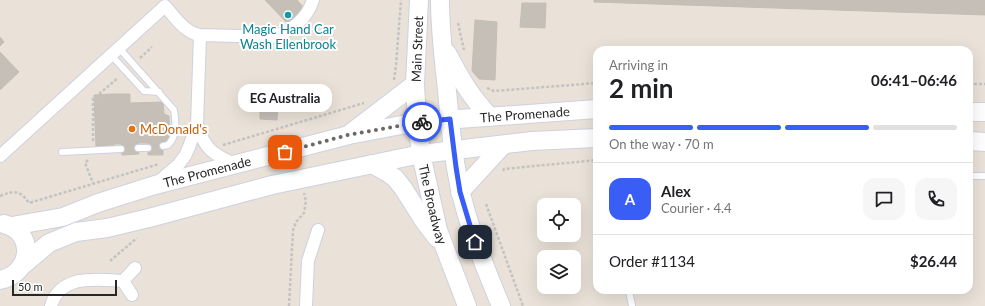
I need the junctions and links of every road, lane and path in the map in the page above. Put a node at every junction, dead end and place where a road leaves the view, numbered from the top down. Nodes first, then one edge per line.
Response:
1 (313, 0) edge
2 (401, 0) edge
3 (419, 0) edge
4 (440, 0) edge
5 (456, 16) dead end
6 (200, 35) junction
7 (442, 42) junction
8 (464, 51) dead end
9 (115, 52) junction
10 (393, 83) dead end
11 (593, 83) edge
12 (415, 84) junction
13 (973, 84) edge
14 (985, 84) edge
15 (484, 86) dead end
16 (108, 87) dead end
17 (159, 92) junction
18 (593, 109) edge
19 (973, 112) edge
20 (985, 112) edge
21 (490, 116) junction
22 (450, 119) junction
23 (417, 122) junction
24 (197, 125) junction
25 (348, 135) junction
26 (593, 141) edge
27 (973, 141) edge
28 (985, 142) edge
29 (503, 145) junction
30 (163, 146) dead end
31 (138, 148) dead end
32 (148, 148) dead end
33 (93, 150) junction
34 (121, 150) dead end
35 (453, 150) junction
36 (62, 152) dead end
37 (421, 154) junction
38 (0, 156) edge
39 (593, 160) edge
40 (235, 164) junction
41 (372, 164) junction
42 (500, 173) dead end
43 (973, 176) edge
44 (985, 176) edge
45 (301, 179) junction
46 (93, 183) dead end
47 (155, 185) junction
48 (460, 192) junction
49 (486, 204) dead end
50 (3, 224) edge
51 (318, 230) dead end
52 (445, 248) junction
53 (24, 264) junction
54 (135, 268) dead end
55 (0, 280) edge
56 (123, 281) junction
57 (132, 294) dead end
58 (630, 294) edge
59 (51, 306) edge
60 (289, 306) edge
61 (306, 306) edge
62 (467, 306) edge
63 (501, 306) edge
64 (523, 306) edge
65 (632, 306) edge

1 - 6 street
2 - 10 path
3 - 12 main road, Main Street
4 - 7 main road, Main Street
5 - 8 path
6 - 9 street
6 - 24 street
7 - 21 main road
7 - 22 main road, Main Street
9 - 17 lane
9 - 17 lane
9 - 38 street
11 - 15 path
12 - 23 main road, Main Street
12 - 25 main road
13 - 14 path
16 - 33 path
17 - 30 lane
18 - 21 main road, The Promenade
19 - 20 main road
21 - 22 main road, The Promenade
22 - 23 main road, The Promenade
22 - 35 main road
23 - 25 main road, The Promenade
23 - 37 main road, The Broadway
24 - 40 street
24 - 47 street
25 - 40 main road, The Promenade
26 - 29 main road
27 - 28 main road
29 - 35 main road
29 - 48 main road
31 - 32 lane
33 - 34 lane
33 - 36 lane
33 - 46 path
35 - 37 main road
35 - 48 main road
37 - 41 main road
37 - 52 main road, The Broadway
39 - 42 path
40 - 47 main road, The Promenade
41 - 45 main road
41 - 52 main road
43 - 44 lane
45 - 53 main road
45 - 60 path
47 - 50 main road, The Promenade
48 - 63 main road
49 - 64 path
50 - 53 main road, The Promenade
51 - 61 street
52 - 62 main road, The Broadway
53 - 55 main road
54 - 56 street
56 - 57 street
56 - 59 street
58 - 65 lane

